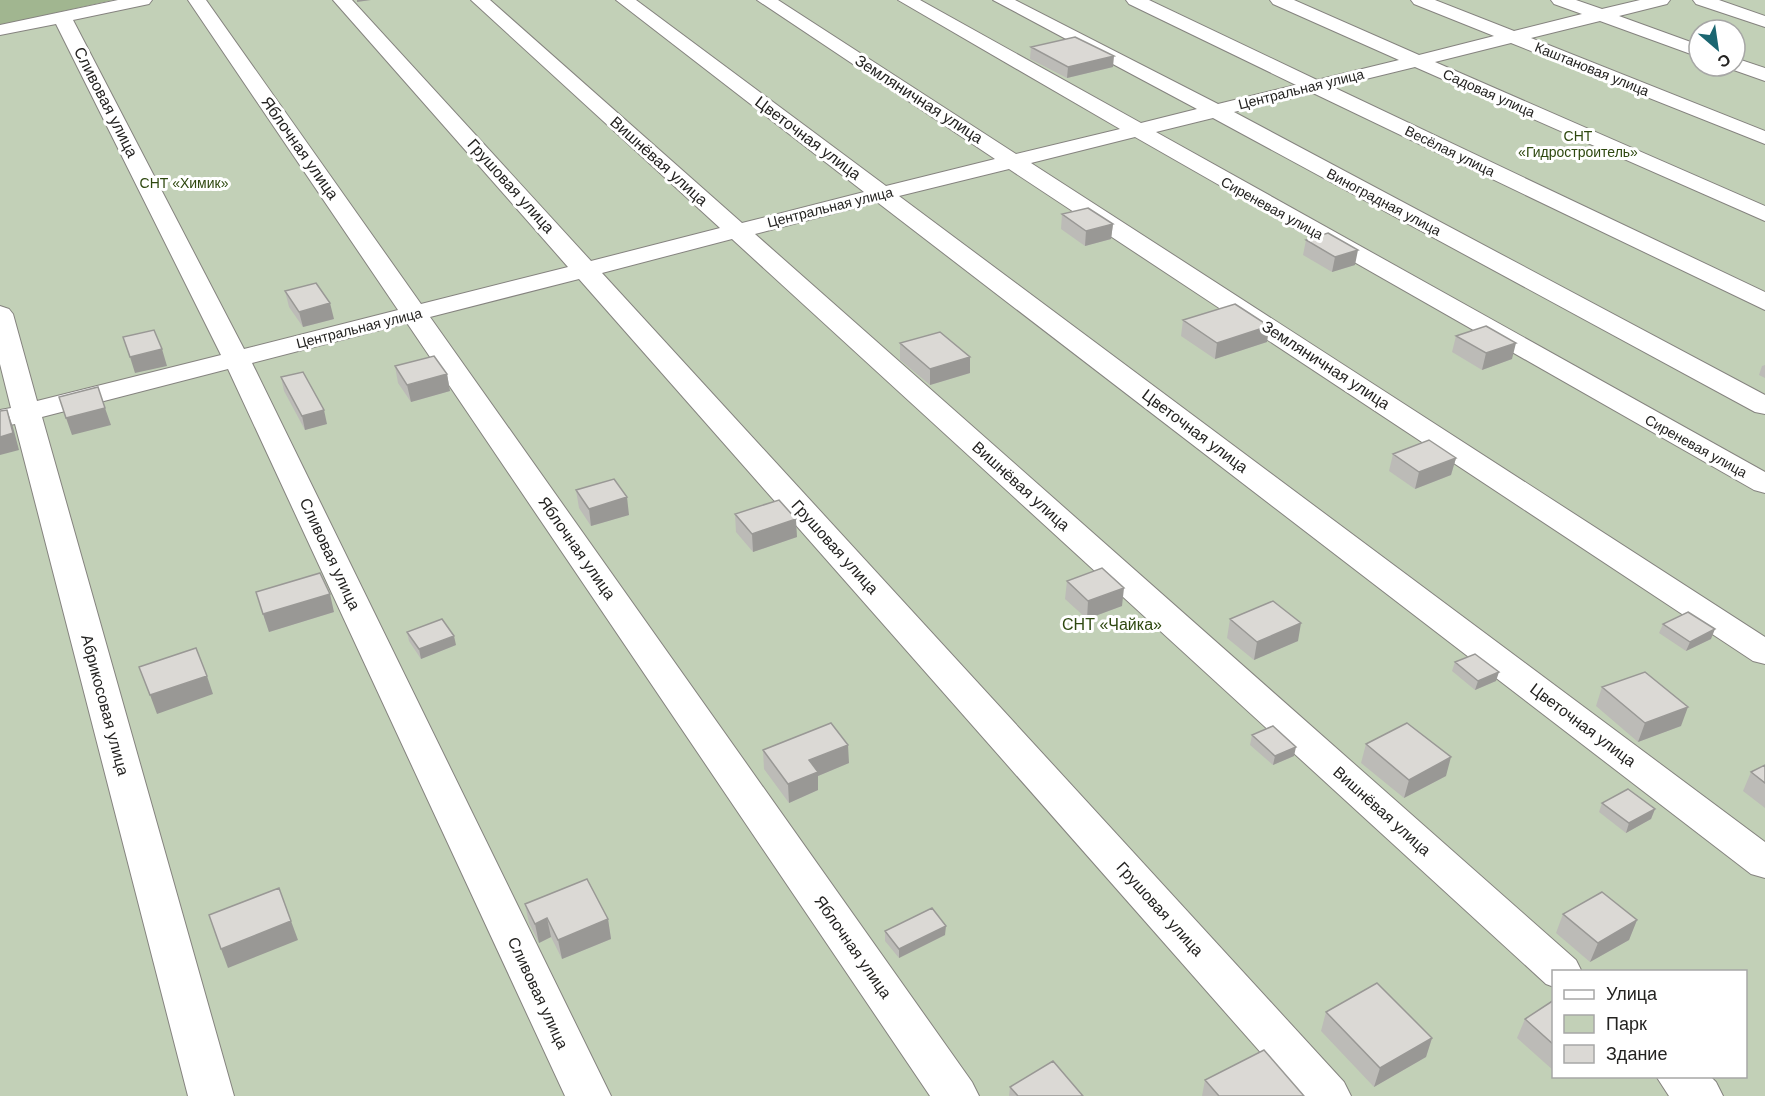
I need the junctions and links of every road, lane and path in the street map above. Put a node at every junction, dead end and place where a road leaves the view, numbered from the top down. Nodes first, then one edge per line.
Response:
1 (143, 0) edge
2 (197, 0) edge
3 (342, 0) edge
4 (480, 0) edge
5 (625, 0) edge
6 (766, 0) edge
7 (907, 0) edge
8 (1002, 0) edge
9 (1135, 0) edge
10 (1279, 0) edge
11 (1420, 0) edge
12 (1560, 0) edge
13 (1661, 0) edge
14 (1702, 0) edge
15 (1602, 15) junction
16 (62, 17) junction
17 (1765, 22) edge
18 (0, 30) edge
19 (1513, 37) junction
20 (1687, 47) edge
21 (1413, 60) junction
22 (1747, 68) edge
23 (1765, 75) edge
24 (1314, 86) junction
25 (1216, 111) junction
26 (1135, 131) junction
27 (1765, 138) edge
28 (1015, 161) junction
29 (882, 194) junction
30 (1765, 214) edge
31 (738, 231) junction
32 (586, 269) junction
33 (1765, 302) edge
34 (0, 314) edge
35 (416, 314) junction
36 (236, 358) junction
37 (1765, 406) edge
38 (13, 416) edge
39 (1765, 484) edge
40 (1765, 653) edge
41 (1765, 863) edge
42 (1559, 970) edge
43 (1679, 1078) edge
44 (211, 1096) edge
45 (588, 1096) edge
46 (956, 1096) edge
47 (1328, 1096) edge
48 (1700, 1096) edge

1 - 16 street
2 - 35 street, Яблочная улица
3 - 32 street, Грушовая улица
4 - 31 street, Вишнёвая улица
5 - 29 street, Цветочная улица
6 - 28 street, Земляничная улица
7 - 26 street, Сиреневая улица
8 - 25 street, Виноградная улица
9 - 24 street, Весёлая улица
10 - 21 street, Садовая улица
11 - 19 street, Каштановая улица
12 - 15 street
13 - 15 street, Центральная улица
14 - 17 street
15 - 19 street, Центральная улица
15 - 20 street
16 - 18 street
16 - 36 street, Сливовая улица
19 - 21 street, Центральная улица
19 - 27 street, Каштановая улица
21 - 24 street, Центральная улица
21 - 30 street, Садовая улица
22 - 23 street
24 - 25 street, Центральная улица
24 - 33 street, Весёлая улица
25 - 26 street, Центральная улица
25 - 37 street, Виноградная улица
26 - 28 street, Центральная улица
26 - 39 street, Сиреневая улица
28 - 29 street, Центральная улица
28 - 40 street, Земляничная улица
29 - 31 street, Центральная улица
29 - 41 street, Цветочная улица
31 - 32 street, Центральная улица
31 - 42 street, Вишнёвая улица
32 - 35 street, Центральная улица
32 - 47 street, Грушовая улица
34 - 38 street, Абрикосовая улица
35 - 36 street, Центральная улица
35 - 46 street, Яблочная улица
36 - 38 street, Центральная улица
36 - 45 street, Сливовая улица
38 - 44 street, Абрикосовая улица
43 - 48 street

